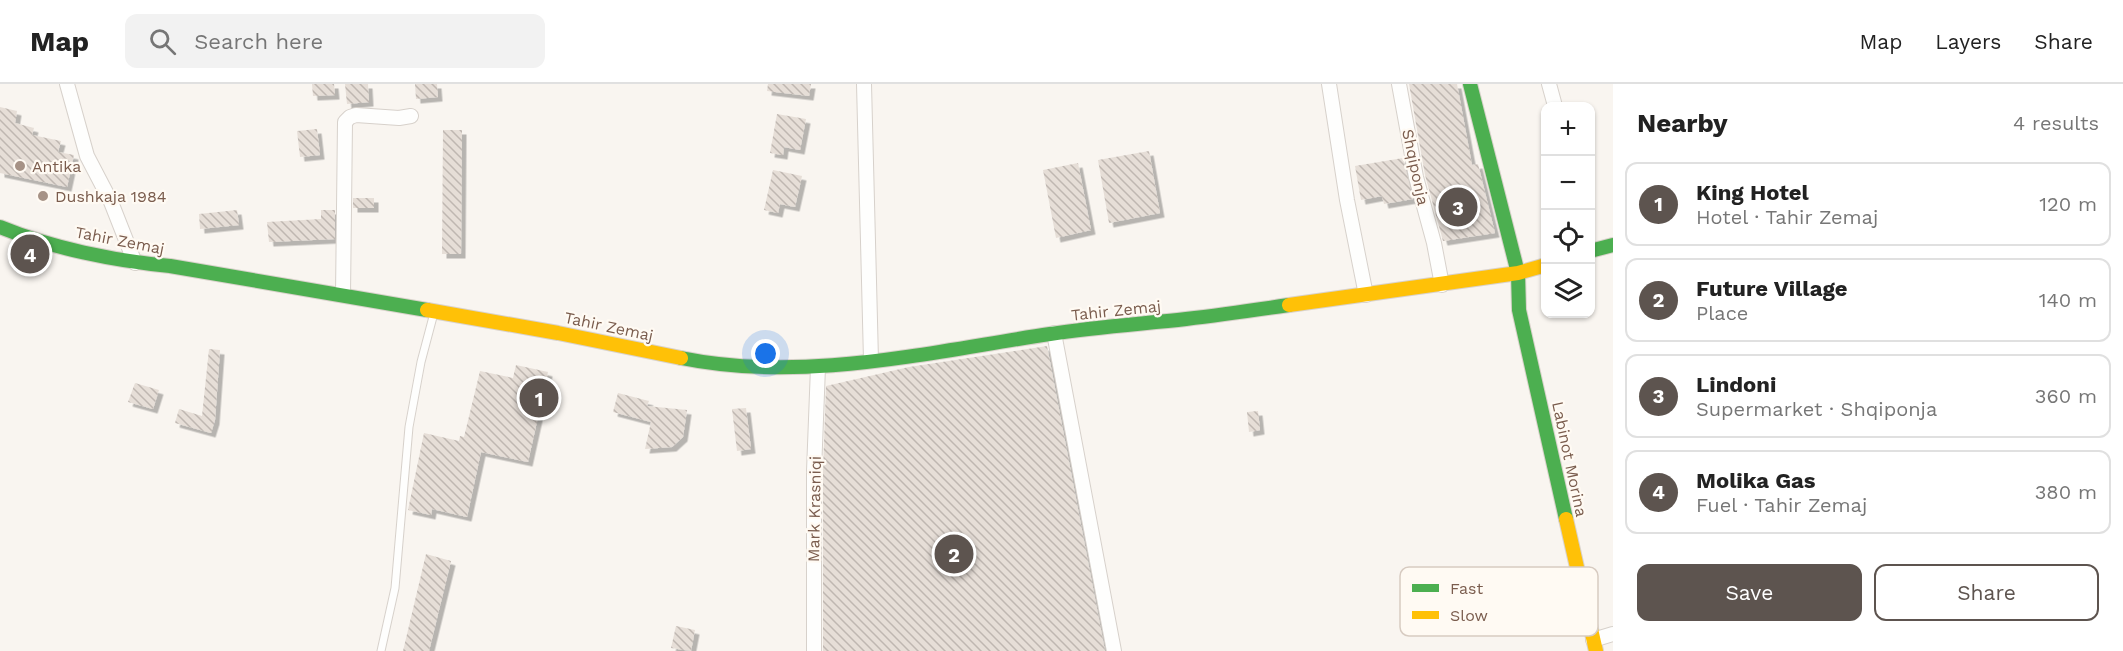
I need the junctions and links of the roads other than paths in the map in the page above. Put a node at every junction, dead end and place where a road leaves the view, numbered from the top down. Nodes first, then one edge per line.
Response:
1 (67, 84) edge
2 (864, 84) edge
3 (1329, 84) edge
4 (1399, 84) edge
5 (1470, 84) edge
6 (1549, 84) edge
7 (1554, 102) edge
8 (411, 116) dead end
9 (0, 227) edge
10 (1613, 245) edge
11 (1595, 250) edge
12 (135, 262) junction
13 (1541, 266) edge
14 (1518, 273) junction
15 (1442, 285) junction
16 (343, 295) junction
17 (1366, 295) junction
18 (434, 311) junction
19 (1054, 333) junction
20 (871, 360) junction
21 (818, 367) junction
22 (1577, 567) edge
23 (1613, 634) edge
24 (1594, 645) edge
25 (381, 651) edge
26 (814, 651) edge
27 (1114, 651) edge

1 - 12 street
2 - 20 street
3 - 17 street
4 - 15 street, Shqiponja
5 - 14 main road, Labinot Morina
6 - 7 street
8 - 16 street
9 - 12 main road, Tahir Zemaj
10 - 11 main road
12 - 16 main road, Tahir Zemaj
13 - 14 main road, Tahir Zemaj
14 - 15 main road, Tahir Zemaj
14 - 22 main road, Labinot Morina
15 - 17 main road, Tahir Zemaj
16 - 18 main road, Tahir Zemaj
17 - 19 main road, Tahir Zemaj
18 - 21 main road, Tahir Zemaj
18 - 25 lane
19 - 20 main road, Tahir Zemaj
19 - 27 street
20 - 21 main road, Tahir Zemaj
21 - 26 street, Mark Krasniqi
23 - 24 street

